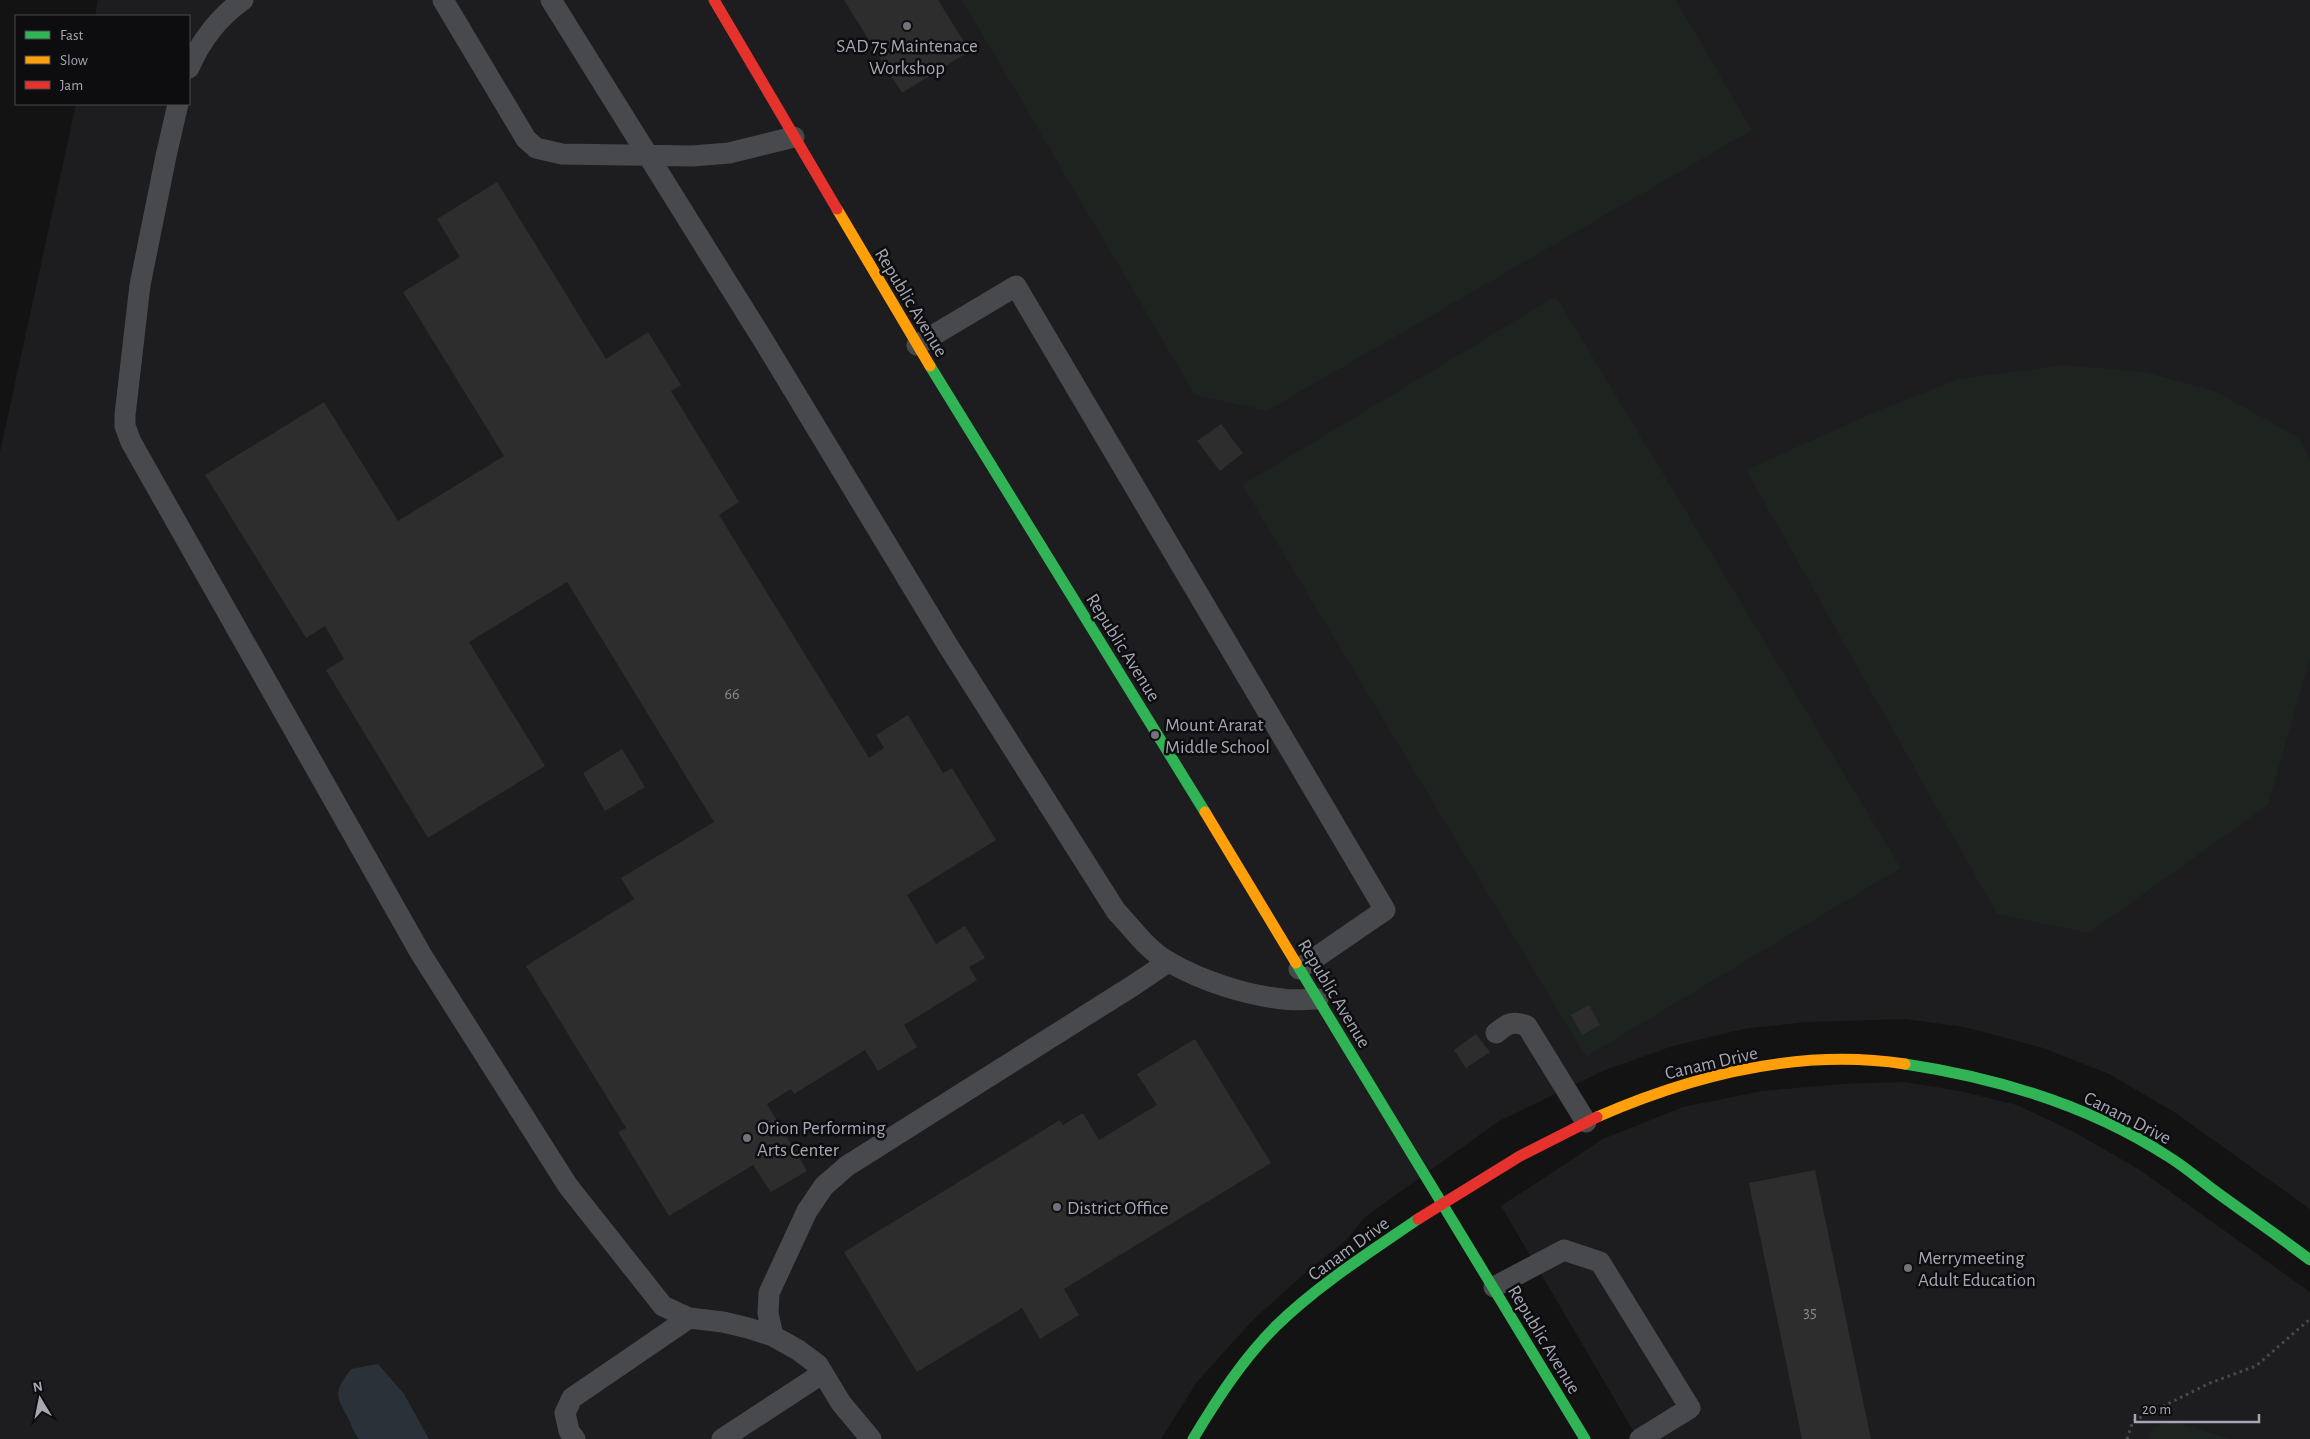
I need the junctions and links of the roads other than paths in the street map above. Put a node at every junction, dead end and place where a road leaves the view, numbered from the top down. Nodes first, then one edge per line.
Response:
1 (243, 0) edge
2 (443, 0) edge
3 (551, 0) edge
4 (714, 0) edge
5 (190, 66) edge
6 (178, 105) edge
7 (794, 137) junction
8 (647, 154) junction
9 (917, 344) junction
10 (1168, 962) junction
11 (1299, 969) junction
12 (1318, 999) junction
13 (1496, 1033) dead end
14 (1586, 1122) junction
15 (1441, 1203) junction
16 (2310, 1260) edge
17 (1494, 1287) junction
18 (689, 1318) junction
19 (772, 1336) junction
20 (823, 1373) junction
21 (575, 1439) edge
22 (722, 1439) edge
23 (871, 1439) edge
24 (1193, 1439) edge
25 (1585, 1439) edge
26 (1640, 1439) edge

1 - 5 lane
2 - 8 lane
3 - 8 lane
4 - 7 street, Republic Avenue
6 - 18 lane
7 - 8 lane
7 - 9 street, Republic Avenue
8 - 10 lane
9 - 11 street, Republic Avenue
9 - 11 lane
10 - 12 lane
10 - 19 lane
11 - 12 street, Republic Avenue
12 - 15 street, Republic Avenue
13 - 14 lane
14 - 15 street, Canam Drive
14 - 16 street, Canam Drive
15 - 17 street, Republic Avenue
15 - 24 street, Canam Drive
17 - 25 street, Republic Avenue
17 - 26 lane
18 - 19 lane
18 - 21 lane
19 - 20 lane
20 - 22 lane
20 - 23 lane

